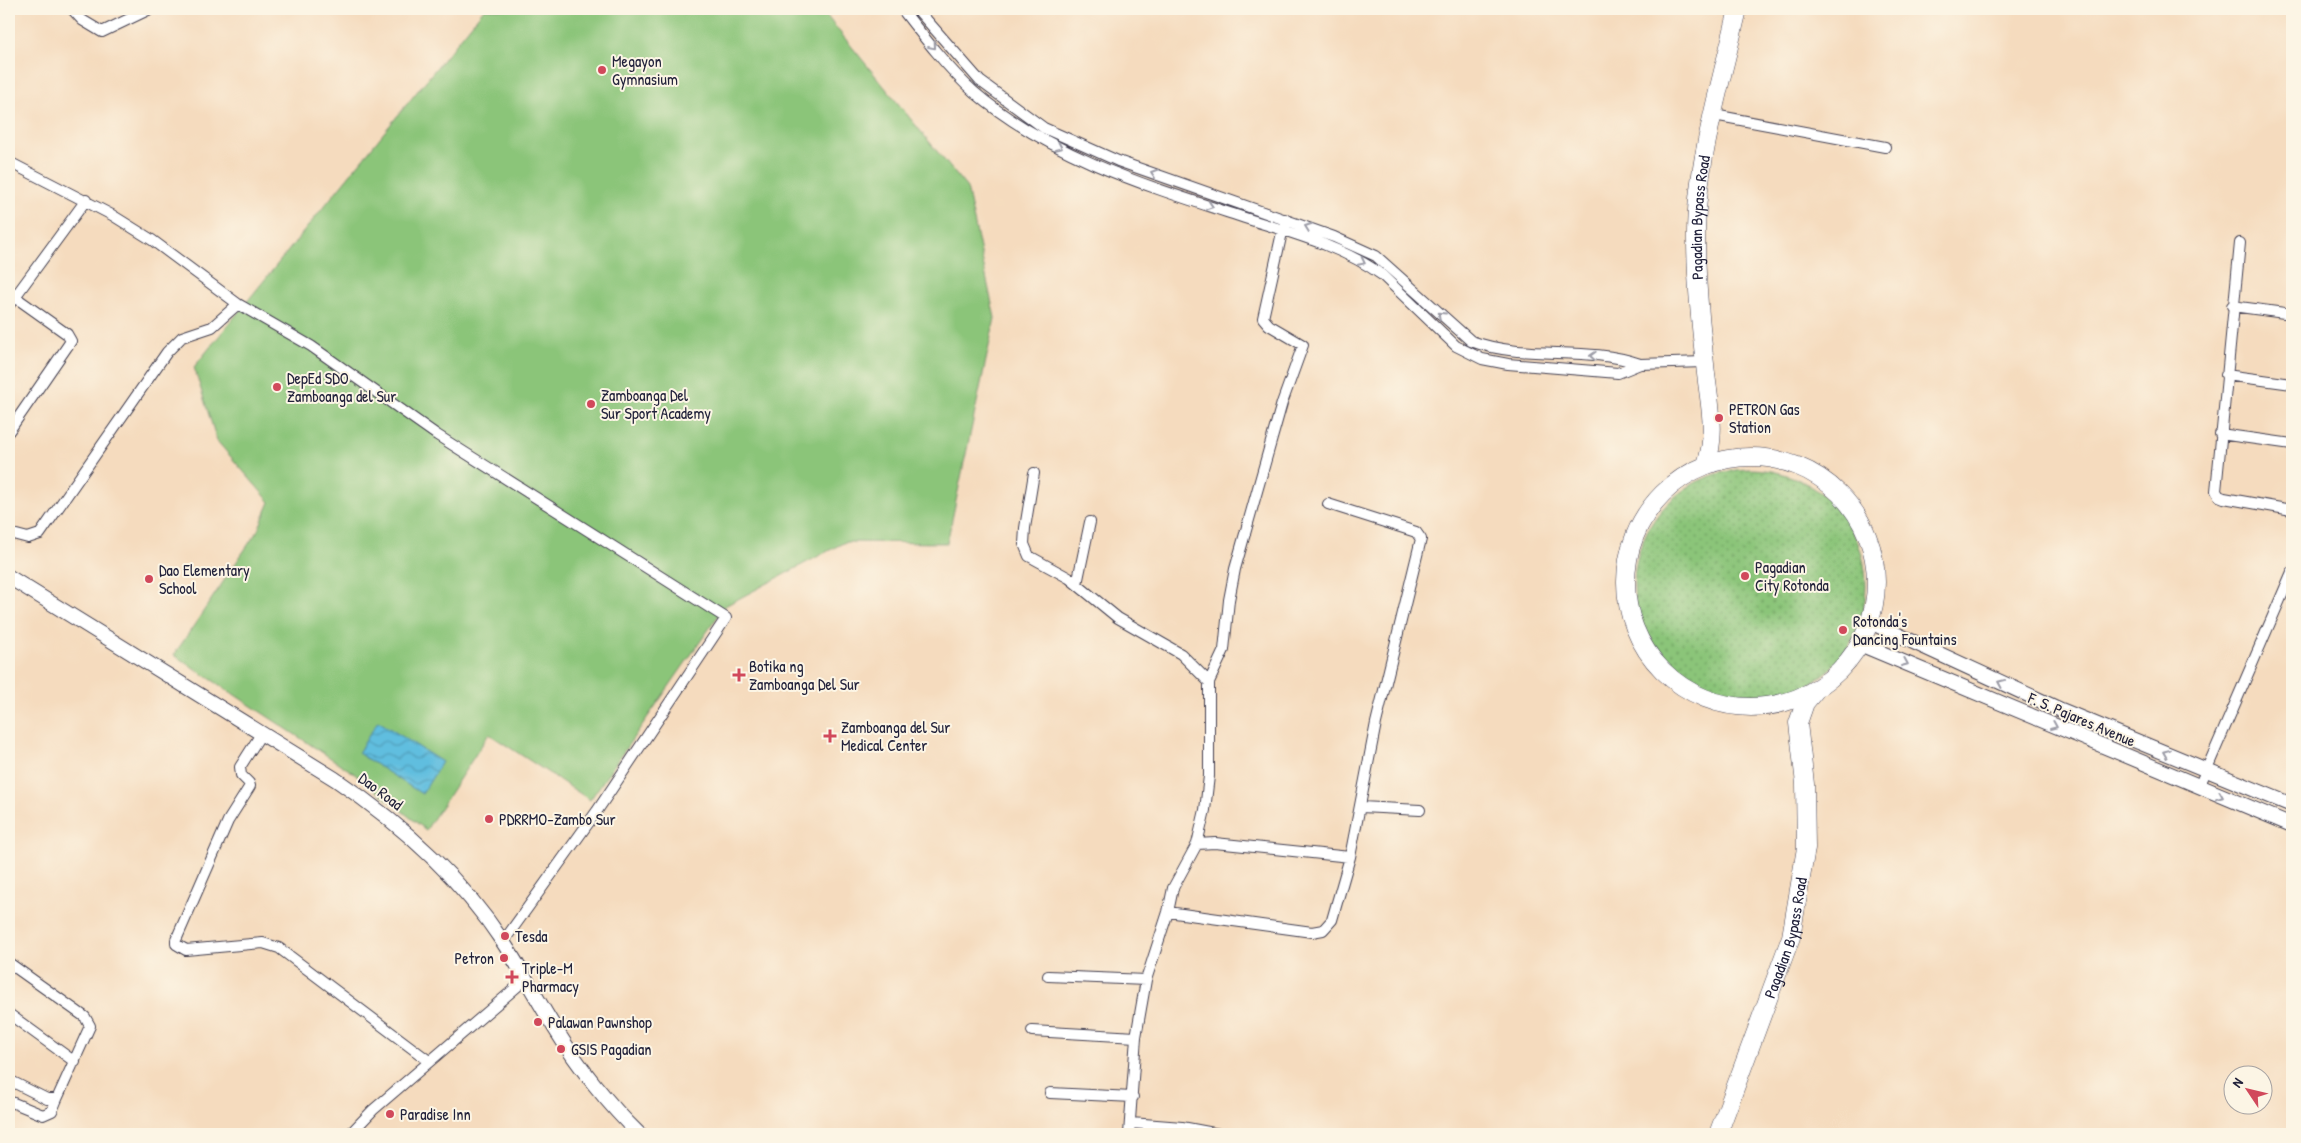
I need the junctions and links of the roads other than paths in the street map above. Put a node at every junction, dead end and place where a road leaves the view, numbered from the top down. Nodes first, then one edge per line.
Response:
1 (72, 9) edge
2 (150, 9) edge
3 (902, 9) edge
4 (918, 9) edge
5 (1738, 9) edge
6 (1714, 115) junction
7 (1885, 147) dead end
8 (9, 162) edge
9 (86, 200) junction
10 (1285, 219) junction
11 (1282, 231) junction
12 (2240, 243) dead end
13 (16, 297) junction
14 (238, 304) junction
15 (9, 305) edge
16 (2232, 306) junction
17 (2292, 314) edge
18 (1704, 362) junction
19 (1640, 364) junction
20 (2226, 376) junction
21 (2292, 384) edge
22 (1713, 429) junction
23 (9, 431) edge
24 (2220, 434) junction
25 (2292, 444) edge
26 (1740, 456) junction
27 (1706, 465) junction
28 (1034, 473) dead end
29 (1328, 504) dead end
30 (2292, 510) edge
31 (1090, 522) dead end
32 (9, 533) edge
33 (2292, 572) edge
34 (9, 577) edge
35 (1077, 584) junction
36 (1870, 622) junction
37 (1860, 644) junction
38 (1209, 682) junction
39 (1817, 688) junction
40 (1769, 706) junction
41 (261, 734) junction
42 (1798, 735) junction
43 (2206, 769) junction
44 (2199, 787) junction
45 (2292, 805) edge
46 (1361, 807) junction
47 (1420, 810) dead end
48 (2292, 825) edge
49 (1197, 844) junction
50 (1350, 857) junction
51 (1168, 912) junction
52 (503, 942) junction
53 (9, 963) edge
54 (1048, 976) dead end
55 (526, 979) junction
56 (1146, 980) junction
57 (9, 1014) edge
58 (1032, 1031) dead end
59 (1136, 1037) junction
60 (429, 1061) junction
61 (75, 1062) junction
62 (9, 1080) edge
63 (1050, 1093) dead end
64 (1133, 1097) junction
65 (57, 1099) junction
66 (9, 1101) edge
67 (1131, 1123) junction
68 (350, 1134) edge
69 (639, 1134) edge
70 (1129, 1134) edge
71 (1219, 1134) edge
72 (1718, 1134) edge

1 - 2 street
3 -> 11 street
10 -> 4 street
5 - 6 highway, Pagadian Bypass Road
6 - 7 street
6 - 18 highway, Pagadian Bypass Road
8 - 9 street
9 - 13 street
9 - 14 street
10 - 11 street
19 -> 10 street
11 -> 19 street
11 - 38 street
12 - 16 street
13 - 15 street
13 - 23 street
14 - 32 street
14 - 52 street
16 - 17 street
16 - 20 street
18 - 19 street
18 - 22 highway, Pagadian Bypass Road
20 - 21 street
20 - 24 street
22 - 26 highway, Pagadian Bypass Road
22 - 27 highway, Pagadian Bypass Road
24 - 25 street
24 - 30 street
26 - 27 highway
26 - 36 highway
27 - 40 highway
28 - 35 street
29 - 46 street
31 - 35 street
33 - 43 street
34 - 41 main road, Dao Road
35 - 38 street
36 - 37 highway
43 -> 36 main road, F. S. Pajares Avenue
37 - 39 highway
37 -> 44 main road, F. S. Pajares Avenue
38 - 49 street
39 - 40 highway
39 - 42 highway, Pagadian Bypass Road
40 - 42 highway, Pagadian Bypass Road
41 - 52 main road, Dao Road
41 - 60 street
42 - 72 highway, Pagadian Bypass Road
43 - 44 street
43 - 45 main road, F. S. Pajares Avenue
44 -> 48 main road, F. S. Pajares Avenue
46 - 47 street
46 - 50 street
49 - 50 street
49 - 51 street
50 - 51 street
51 - 56 street
52 - 55 main road, Dao Road
53 - 61 street
54 - 56 street
55 - 60 street
55 - 69 main road, Dao Road
56 - 59 street
57 - 61 street
58 - 59 street
59 - 64 street
60 - 68 street
61 - 65 street
62 - 65 street
63 - 64 street
64 - 67 street
65 - 66 street
67 - 70 street
67 - 71 street

